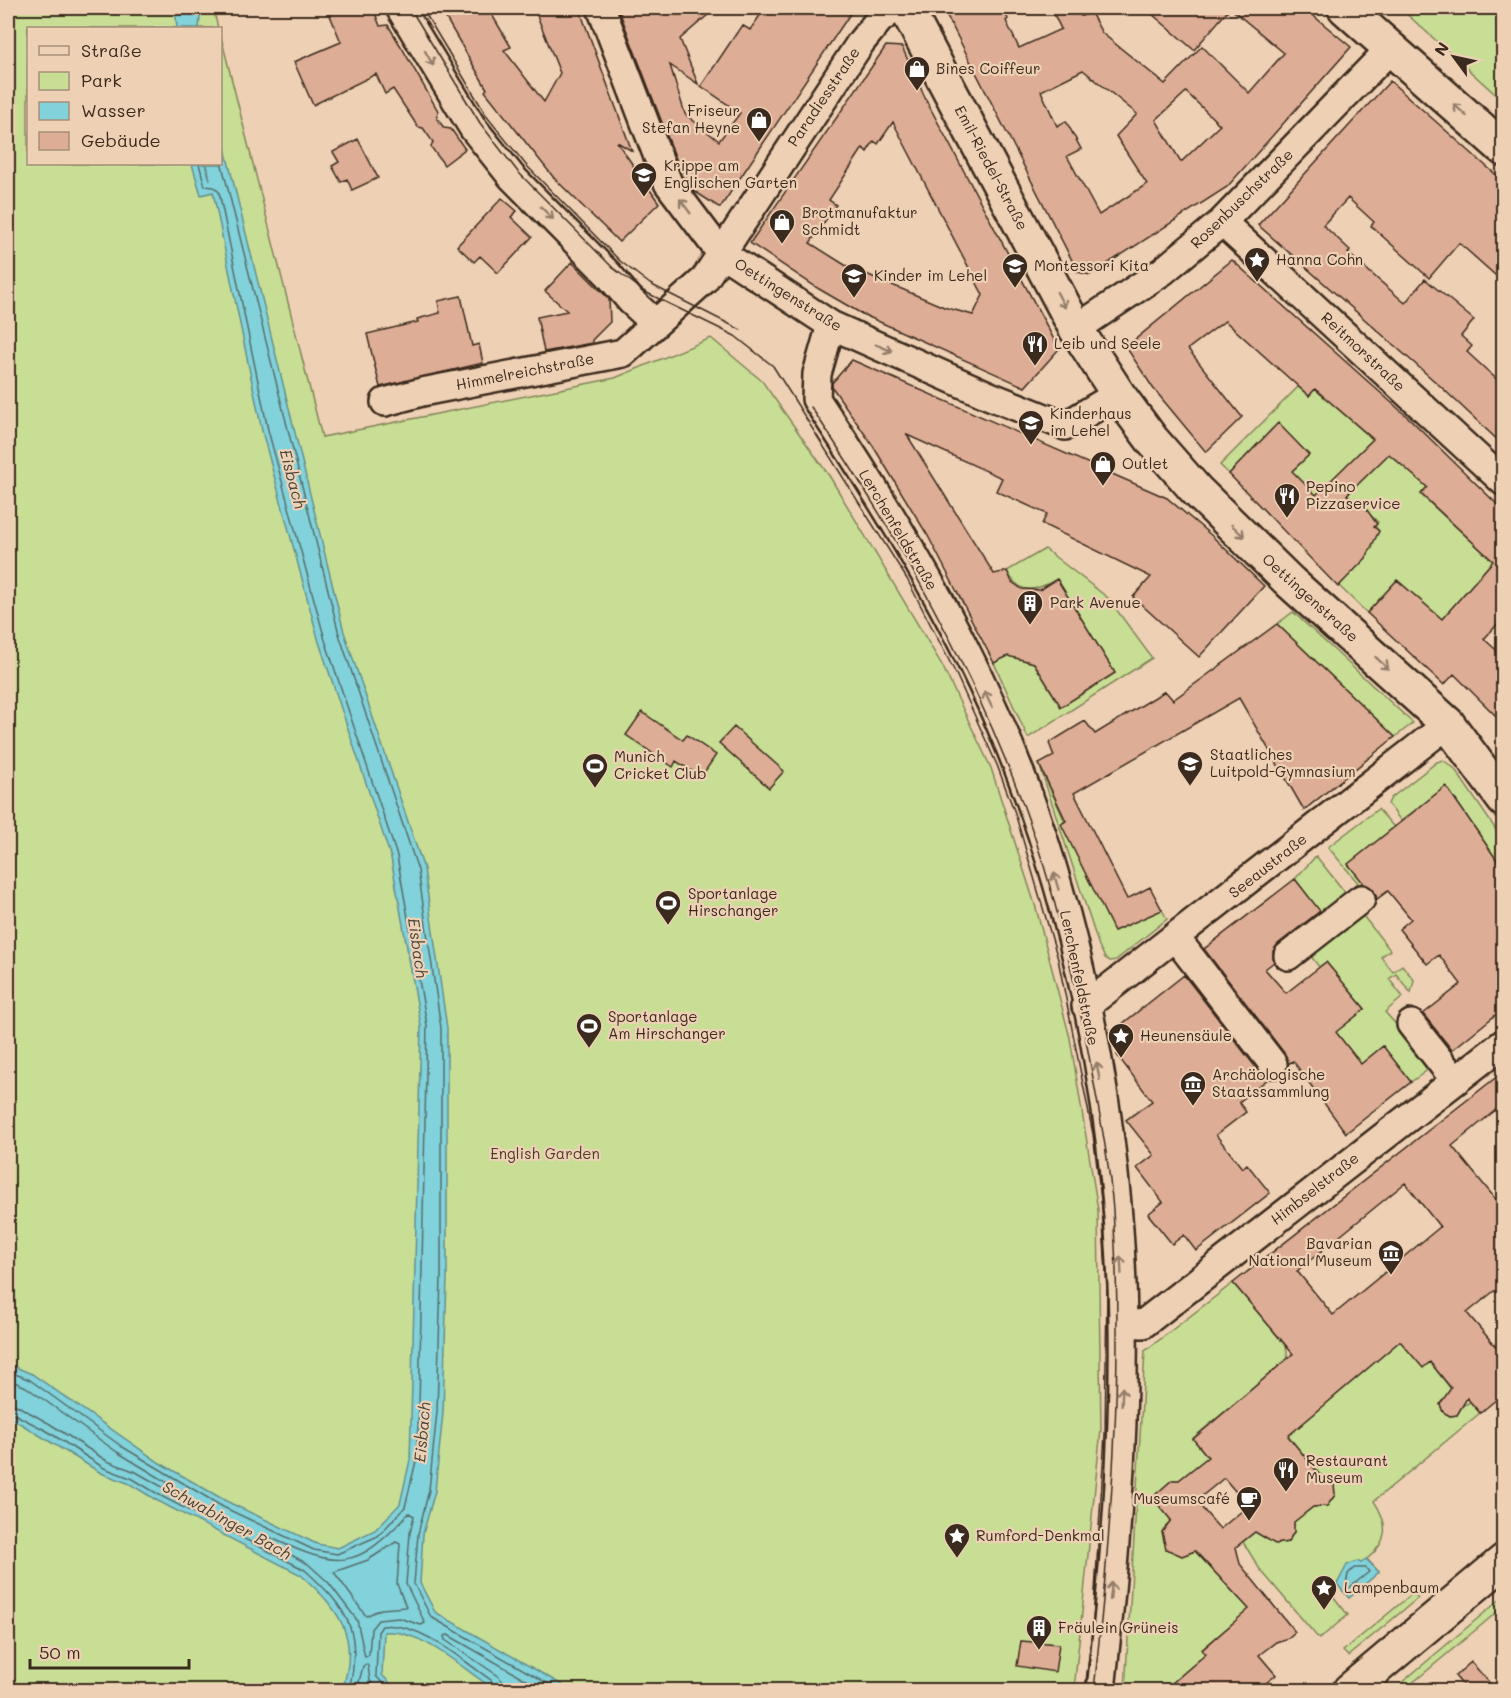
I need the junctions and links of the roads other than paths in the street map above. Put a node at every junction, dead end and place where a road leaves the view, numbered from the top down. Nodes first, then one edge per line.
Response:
1 (400, 8) edge
2 (601, 8) edge
3 (895, 8) edge
4 (906, 8) edge
5 (1345, 8) edge
6 (1391, 48) junction
7 (1503, 149) edge
8 (1222, 222) junction
9 (720, 252) junction
10 (655, 323) junction
11 (831, 325) junction
12 (1076, 329) junction
13 (1118, 394) junction
14 (385, 402) dead end
15 (1503, 482) edge
16 (1448, 724) junction
17 (1503, 800) edge
18 (1361, 899) dead end
19 (1175, 937) junction
20 (1288, 956) dead end
21 (1086, 1006) junction
22 (1411, 1024) dead end
23 (1503, 1043) edge
24 (1273, 1064) dead end
25 (1455, 1080) junction
26 (1123, 1323) junction
27 (1503, 1561) edge
28 (1101, 1690) edge
29 (1350, 1690) edge

1 -> 10 street
9 -> 2 street
3 - 9 street, Paradiesstraße
4 -> 12 main road, Emil-Riedel-Straße
5 - 6 main road
7 -> 6 main road
6 - 8 street, Rosenbuschstraße
8 - 12 street, Rosenbuschstraße
8 - 15 street, Reitmorstraße
9 - 10 street, Oettingenstraße
9 - 11 street, Oettingenstraße
10 - 14 street, Himmelreichstraße
11 -> 13 street, Oettingenstraße
21 -> 11 street, Lerchenfeldstraße
12 - 13 main road, Oettingenstraße
13 -> 16 main road, Oettingenstraße
16 - 17 main road, Oettingenstraße
16 - 19 street, Seeaustraße
18 - 20 street
19 - 21 street, Seeaustraße
19 - 24 street
26 -> 21 street, Lerchenfeldstraße
22 - 25 street
23 - 25 street, Himbselstraße
25 - 26 street, Himbselstraße
28 -> 26 street, Lerchenfeldstraße
27 - 29 main road

